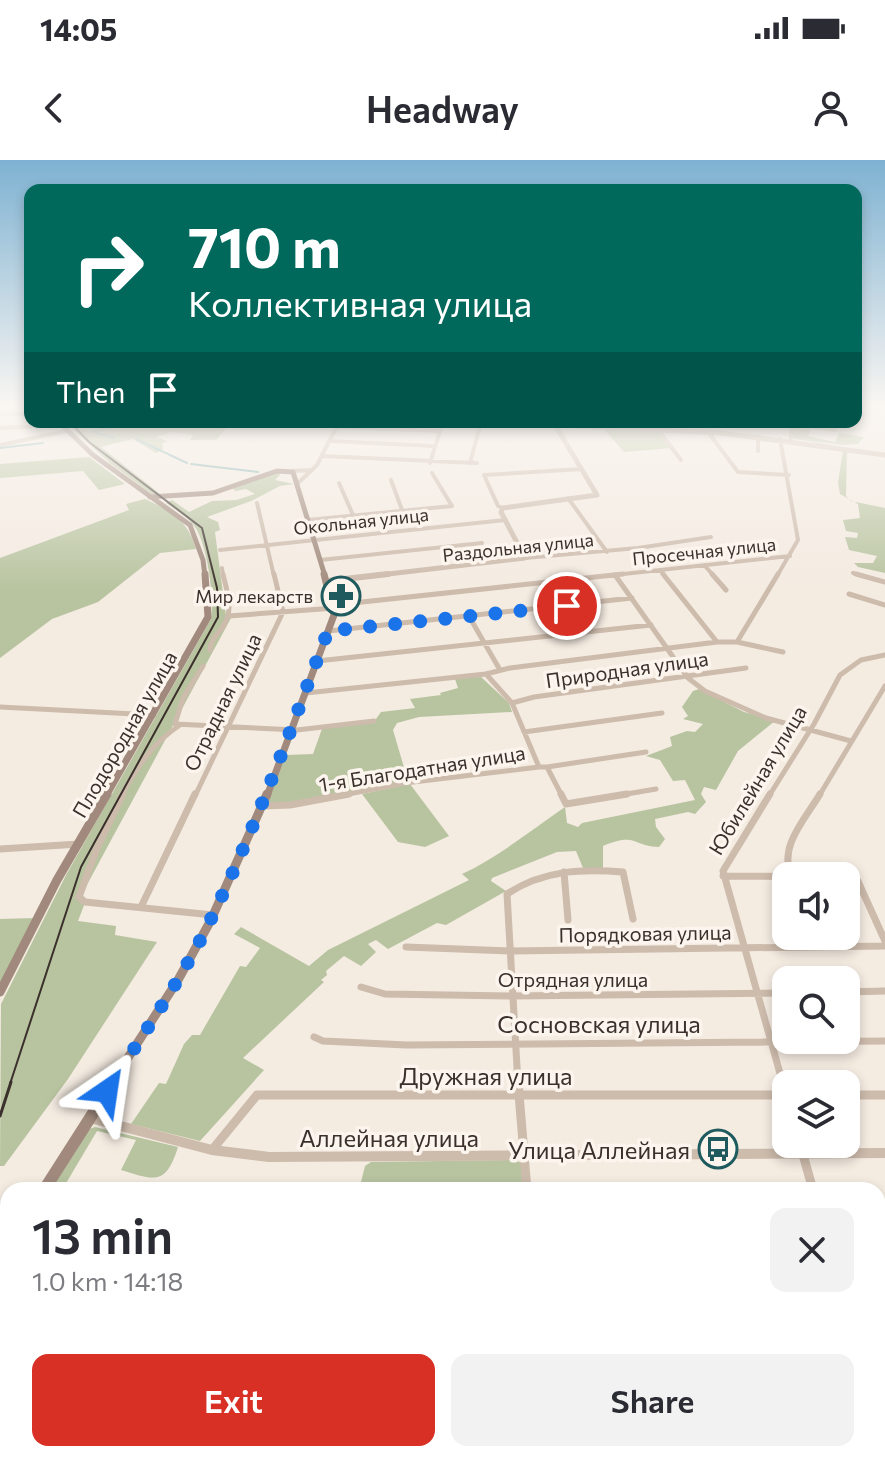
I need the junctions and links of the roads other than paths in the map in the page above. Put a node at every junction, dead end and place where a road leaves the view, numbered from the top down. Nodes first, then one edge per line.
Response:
1 (110, 468) edge
2 (735, 468) edge
3 (787, 468) edge
4 (582, 469) joint
5 (312, 470) joint
6 (292, 471) junction
7 (432, 473) dead end
8 (789, 475) junction
9 (391, 480) dead end
10 (339, 483) dead end
11 (297, 484) junction
12 (150, 497) junction
13 (173, 497) junction
14 (568, 498) junction
15 (257, 503) dead end
16 (163, 504) junction
17 (503, 508) junction
18 (402, 510) junction
19 (353, 515) junction
20 (308, 520) junction
21 (505, 520) junction
22 (711, 537) dead end
23 (314, 540) junction
24 (482, 543) dead end
25 (266, 545) junction
26 (220, 550) dead end
27 (607, 552) junction
28 (790, 556) junction
29 (525, 558) junction
30 (320, 560) junction
31 (704, 565) junction
32 (222, 568) dead end
33 (660, 570) junction
34 (853, 573) dead end
35 (615, 575) junction
36 (327, 581) junction
37 (885, 582) edge
38 (726, 590) dead end
39 (849, 594) dead end
40 (632, 598) junction
41 (885, 605) edge
42 (334, 606) junction
43 (283, 612) junction
44 (229, 616) junction
45 (470, 618) junction
46 (651, 625) junction
47 (328, 631) junction
48 (717, 642) junction
49 (737, 642) junction
50 (484, 643) junction
51 (669, 647) junction
52 (210, 650) dead end
53 (783, 652) dead end
54 (885, 655) edge
55 (317, 661) junction
56 (203, 666) dead end
57 (746, 668) dead end
58 (500, 670) junction
59 (486, 674) junction
60 (688, 678) junction
61 (885, 686) edge
62 (306, 693) junction
63 (512, 703) junction
64 (0, 707) edge
65 (662, 713) dead end
66 (154, 715) junction
67 (374, 721) dead end
68 (177, 725) junction
69 (228, 728) junction
70 (292, 730) junction
71 (808, 731) junction
72 (524, 732) junction
73 (851, 741) junction
74 (646, 752) dead end
75 (543, 767) junction
76 (656, 789) dead end
77 (262, 806) junction
78 (79, 844) junction
79 (0, 849) edge
80 (787, 862) edge
81 (564, 872) junction
82 (772, 875) edge
83 (723, 876) junction
84 (860, 886) edge
85 (141, 907) junction
86 (213, 915) junction
87 (633, 919) dead end
88 (568, 920) dead end
89 (885, 943) edge
90 (860, 944) edge
91 (406, 947) dead end
92 (744, 947) junction
93 (772, 947) edge
94 (510, 951) junction
95 (361, 987) dead end
96 (885, 991) edge
97 (0, 992) edge
98 (860, 992) edge
99 (756, 993) junction
100 (772, 993) edge
101 (511, 996) junction
102 (314, 1037) dead end
103 (860, 1041) edge
104 (885, 1041) edge
105 (772, 1042) joint
106 (516, 1043) junction
107 (519, 1095) junction
108 (772, 1095) edge
109 (860, 1095) edge
110 (885, 1095) edge
111 (90, 1118) junction
112 (212, 1150) junction
113 (772, 1150) edge
114 (860, 1152) edge
115 (885, 1153) edge
116 (523, 1155) junction
117 (804, 1158) edge
118 (49, 1182) edge
119 (526, 1182) edge
120 (811, 1182) edge

1 - 12 main road, Плодородная улица
2 - 8 street
3 - 8 street
4 - 14 street
4 - 17 street
5 - 6 street
5 - 11 street
6 - 11 main road
6 - 13 main road
7 - 18 street
8 - 28 street
9 - 18 street
10 - 19 street
11 - 20 main road
12 - 13 main road
12 - 16 main road, Плодородная улица
13 - 16 main road
14 - 17 street
14 - 27 street
15 - 25 street
16 - 66 main road, Плодородная улица
17 - 21 street
18 - 19 street
19 - 20 street
20 - 23 main road
21 - 23 street, Окольная улица
21 - 29 street
22 - 27 street, Раздольная улица
23 - 25 street, Окольная улица
23 - 30 main road
24 - 30 street
25 - 26 street, Окольная улица
25 - 43 street
27 - 29 street, Раздольная улица
28 - 31 street, Просечная улица
28 - 49 street
29 - 36 street, Раздольная улица
30 - 36 main road
31 - 33 street, Просечная улица
31 - 38 street
32 - 44 street
33 - 35 street, Просечная улица
33 - 48 street
34 - 37 street
35 - 40 street
35 - 42 street, Просечная улица
36 - 42 main road
39 - 41 street
40 - 45 street
40 - 46 street
42 - 43 street, Просечная улица
42 - 47 main road
43 - 44 street, Просечная улица
43 - 69 street, Отрадная улица
44 - 52 street
45 - 47 street
45 - 50 street
46 - 50 street
46 - 51 street
47 - 55 main road
48 - 49 street
48 - 51 street
49 - 53 street
50 - 55 street
50 - 58 street
51 - 58 street
51 - 60 street
54 - 71 street, Юбилейная улица
55 - 62 main road
56 - 68 street
57 - 60 street, Природная улица
58 - 59 street
59 - 62 street
59 - 63 street
60 - 63 street, Природная улица
60 - 71 street
61 - 73 street
62 - 70 main road
63 - 72 street
64 - 66 street
65 - 72 street
66 - 78 main road, Плодородная улица
67 - 70 street
68 - 69 street
68 - 85 street
69 - 70 street
69 - 85 street, Отрадная улица
70 - 77 main road
71 - 73 street
71 - 83 street, Юбилейная улица
72 - 75 street
73 - 80 street
74 - 75 street, 1-я Благодатная улица
75 - 76 street
75 - 77 street, 1-я Благодатная улица
77 - 86 main road
78 - 79 street
78 - 97 main road, Плодородная улица
81 - 87 street
81 - 88 street
81 - 94 street
82 - 83 street
83 - 92 street, Юбилейная улица
84 - 89 street
85 - 86 street
86 - 111 main road
89 - 90 street, Порядковая улица
91 - 94 street, Порядковая улица
92 - 93 street, Порядковая улица
92 - 94 street, Порядковая улица
92 - 99 street, Юбилейная улица
94 - 101 street
95 - 101 street, Отрядная улица
96 - 98 street
99 - 100 street, Отрядная улица
99 - 101 street, Отрядная улица
99 - 105 street, Юбилейная улица
101 - 106 street
102 - 106 street, Сосновская улица
103 - 104 street, Сосновская улица
105 - 106 street, Сосновская улица
106 - 107 street
107 - 108 street, Дружная улица
107 - 112 street, Дружная улица
107 - 116 street
109 - 110 street
111 - 112 street, Аллейная улица
111 - 118 main road
112 - 116 street, Аллейная улица
113 - 116 street, Аллейная улица
114 - 115 street, Аллейная улица
116 - 119 street
117 - 120 street

